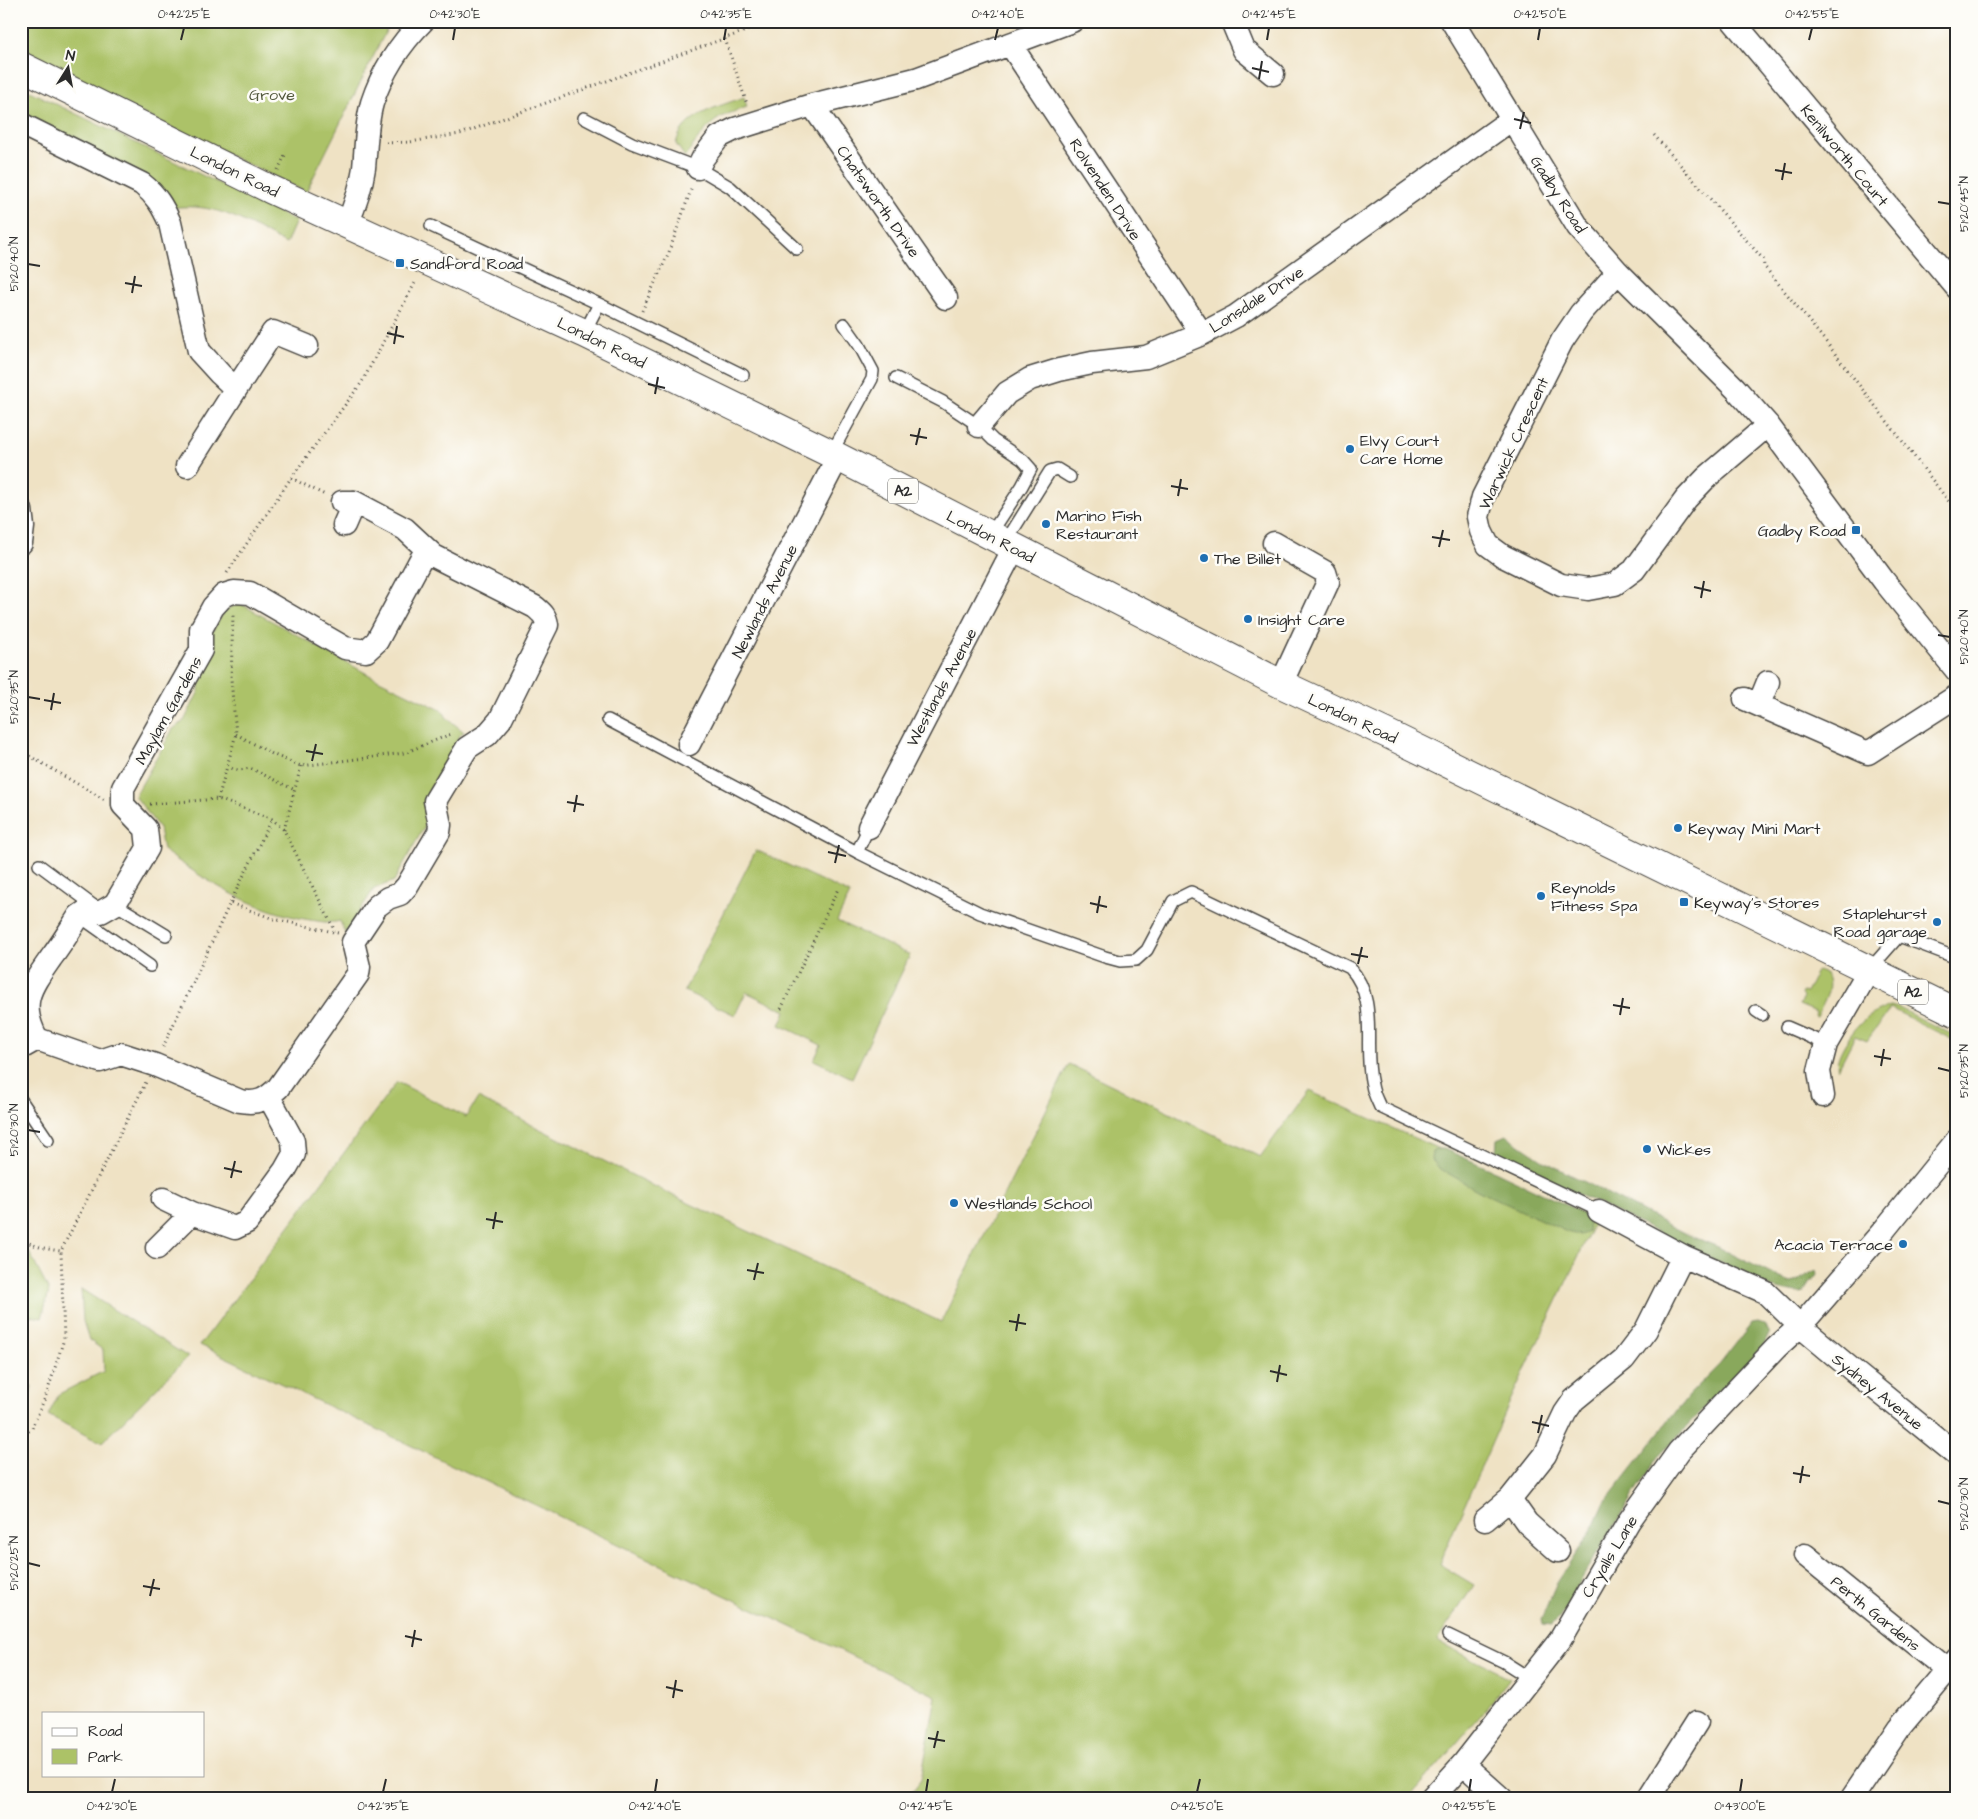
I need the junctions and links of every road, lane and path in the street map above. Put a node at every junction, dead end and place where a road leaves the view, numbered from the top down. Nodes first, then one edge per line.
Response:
1 (423, 21) edge
2 (773, 21) edge
3 (1072, 21) edge
4 (1232, 21) edge
5 (1452, 21) edge
6 (1733, 21) edge
7 (725, 38) junction
8 (1010, 44) junction
9 (21, 66) edge
10 (1273, 74) dead end
11 (812, 105) junction
12 (584, 118) dead end
13 (1512, 119) junction
14 (754, 123) junction
15 (21, 124) edge
16 (1654, 134) dead end
17 (365, 144) junction
18 (698, 168) junction
19 (347, 224) junction
20 (431, 226) dead end
21 (797, 249) dead end
22 (427, 261) junction
23 (1618, 272) junction
24 (1957, 288) edge
25 (946, 298) dead end
26 (599, 304) junction
27 (637, 323) junction
28 (844, 324) dead end
29 (584, 333) junction
30 (1202, 334) junction
31 (308, 346) dead end
32 (743, 375) dead end
33 (896, 378) dead end
34 (236, 389) junction
35 (1768, 425) junction
36 (979, 426) junction
37 (834, 456) junction
38 (187, 466) dead end
39 (1070, 477) dead end
40 (291, 478) junction
41 (348, 502) junction
42 (21, 510) edge
43 (1957, 512) edge
44 (344, 525) dead end
45 (21, 542) edge
46 (1003, 542) junction
47 (1274, 542) dead end
48 (434, 556) junction
49 (234, 592) junction
50 (1957, 671) edge
51 (1768, 682) dead end
52 (1281, 684) junction
53 (1957, 696) edge
54 (608, 720) dead end
55 (457, 732) dead end
56 (236, 734) junction
57 (689, 744) dead end
58 (227, 764) junction
59 (300, 766) junction
60 (295, 790) junction
61 (218, 799) dead end
62 (869, 827) joint
63 (284, 830) junction
64 (857, 852) junction
65 (39, 866) dead end
66 (838, 889) dead end
67 (230, 903) junction
68 (108, 908) junction
69 (80, 916) junction
70 (166, 935) dead end
71 (344, 936) junction
72 (1957, 958) edge
73 (150, 966) dead end
74 (1869, 970) junction
75 (781, 1009) dead end
76 (1957, 1014) edge
77 (1787, 1027) dead end
78 (29, 1043) edge
79 (1826, 1044) junction
80 (155, 1065) junction
81 (1823, 1096) dead end
82 (269, 1097) junction
83 (21, 1100) edge
84 (48, 1140) dead end
85 (1957, 1140) edge
86 (164, 1199) dead end
87 (1599, 1211) joint
88 (192, 1213) junction
89 (21, 1238) edge
90 (157, 1248) dead end
91 (61, 1251) junction
92 (1683, 1256) junction
93 (1805, 1321) junction
94 (21, 1438) edge
95 (1957, 1455) edge
96 (1510, 1500) junction
97 (1485, 1520) dead end
98 (1558, 1551) dead end
99 (1805, 1555) dead end
100 (1448, 1636) dead end
101 (1952, 1665) edge
102 (1531, 1678) junction
103 (1697, 1722) dead end
104 (1463, 1764) junction
105 (1432, 1798) edge
106 (1501, 1798) edge
107 (1649, 1798) edge
108 (1852, 1798) edge

1 - 17 street
2 - 7 path
3 - 8 street
4 - 10 street
5 - 13 street, Gadby Road
6 - 24 street, Kenilworth Court
7 - 14 path
7 - 17 path
8 - 11 street
8 - 30 street, Rolvenden Drive
9 - 19 main road, London Road / A2
11 - 14 street
11 - 25 street, Chatsworth Drive
12 - 18 lane
13 - 23 street, Gadby Road
13 - 30 street, Lonsdale Drive
14 - 18 street
15 - 34 street
16 - 43 path
17 - 19 street
18 - 21 lane
18 - 27 path
19 - 22 main road, London Road / A2
20 - 26 lane
22 - 29 main road, London Road / A2
22 - 40 path
23 - 35 street, Gadby Road
23 - 35 street, Warwick Crescent
26 - 27 lane
26 - 29 lane
27 - 32 lane
28 - 37 lane
29 - 37 main road, London Road / A2
30 - 36 street, Lonsdale Drive
31 - 34 street
33 - 36 lane
34 - 38 street
35 - 50 street, Gadby Road
36 - 46 lane
37 - 46 main road, London Road / A2
37 - 57 street, Newlands Avenue
39 - 46 lane
40 - 41 path
40 - 49 path
41 - 44 street
41 - 48 street
42 - 45 street
46 - 52 main road, London Road / A2
46 - 62 street, Westlands Avenue
47 - 52 street
48 - 49 street
48 - 71 street
49 - 56 path
49 - 68 street, Maylam Gardens
51 - 53 street
52 - 74 main road, London Road / A2
54 - 64 lane
55 - 59 path
56 - 58 path
56 - 59 path
58 - 60 path
58 - 61 path
59 - 60 path
60 - 63 path
62 - 64 lane
63 - 67 path
63 - 71 path
64 - 87 lane
65 - 68 lane
66 - 75 path
67 - 71 path
67 - 80 path
68 - 69 street
68 - 70 lane
69 - 73 lane
69 - 78 street
71 - 82 street
72 - 74 lane
74 - 76 main road, London Road / A2
74 - 79 street
77 - 79 lane
78 - 80 street
79 - 81 street
80 - 82 street
80 - 91 path
82 - 88 street
83 - 84 lane
85 - 93 street, Cryalls Lane
86 - 88 street
87 - 92 street, Sydney Avenue
88 - 90 street
89 - 91 path
91 - 94 path
92 - 93 street, Sydney Avenue
92 - 96 street
93 - 95 street, Sydney Avenue
93 - 102 street, Cryalls Lane
96 - 97 street
96 - 98 street
99 - 101 street, Perth Gardens
100 - 102 lane
101 - 108 street
102 - 104 street, Cryalls Lane
103 - 107 street
104 - 105 street, Cryalls Lane
104 - 106 street

